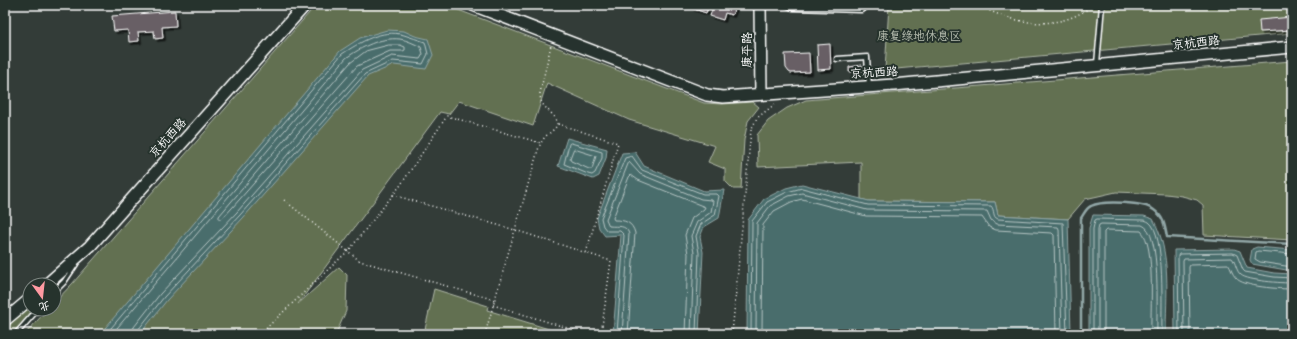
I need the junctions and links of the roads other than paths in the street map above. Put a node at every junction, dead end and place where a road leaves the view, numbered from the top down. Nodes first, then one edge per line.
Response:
1 (305, 5) edge
2 (473, 5) edge
3 (760, 5) edge
4 (787, 5) edge
5 (869, 5) edge
6 (1102, 5) edge
7 (1292, 47) edge
8 (837, 59) dead end
9 (1097, 66) junction
10 (869, 86) junction
11 (761, 94) junction
12 (90, 246) junction
13 (55, 277) edge
14 (62, 284) edge
15 (22, 306) edge
16 (31, 317) edge
17 (5, 320) edge
18 (16, 334) edge

1 - 12 street, 京杭西路
2 - 11 street, 京杭西路
3 - 11 street, 康平路
4 - 5 lane
6 - 9 lane
7 - 9 street, 京杭西路
8 - 10 lane
9 - 10 street, 京杭西路
10 - 11 street, 京杭西路
12 - 13 street, 京杭西路
12 - 14 lane
15 - 17 street
16 - 18 lane

